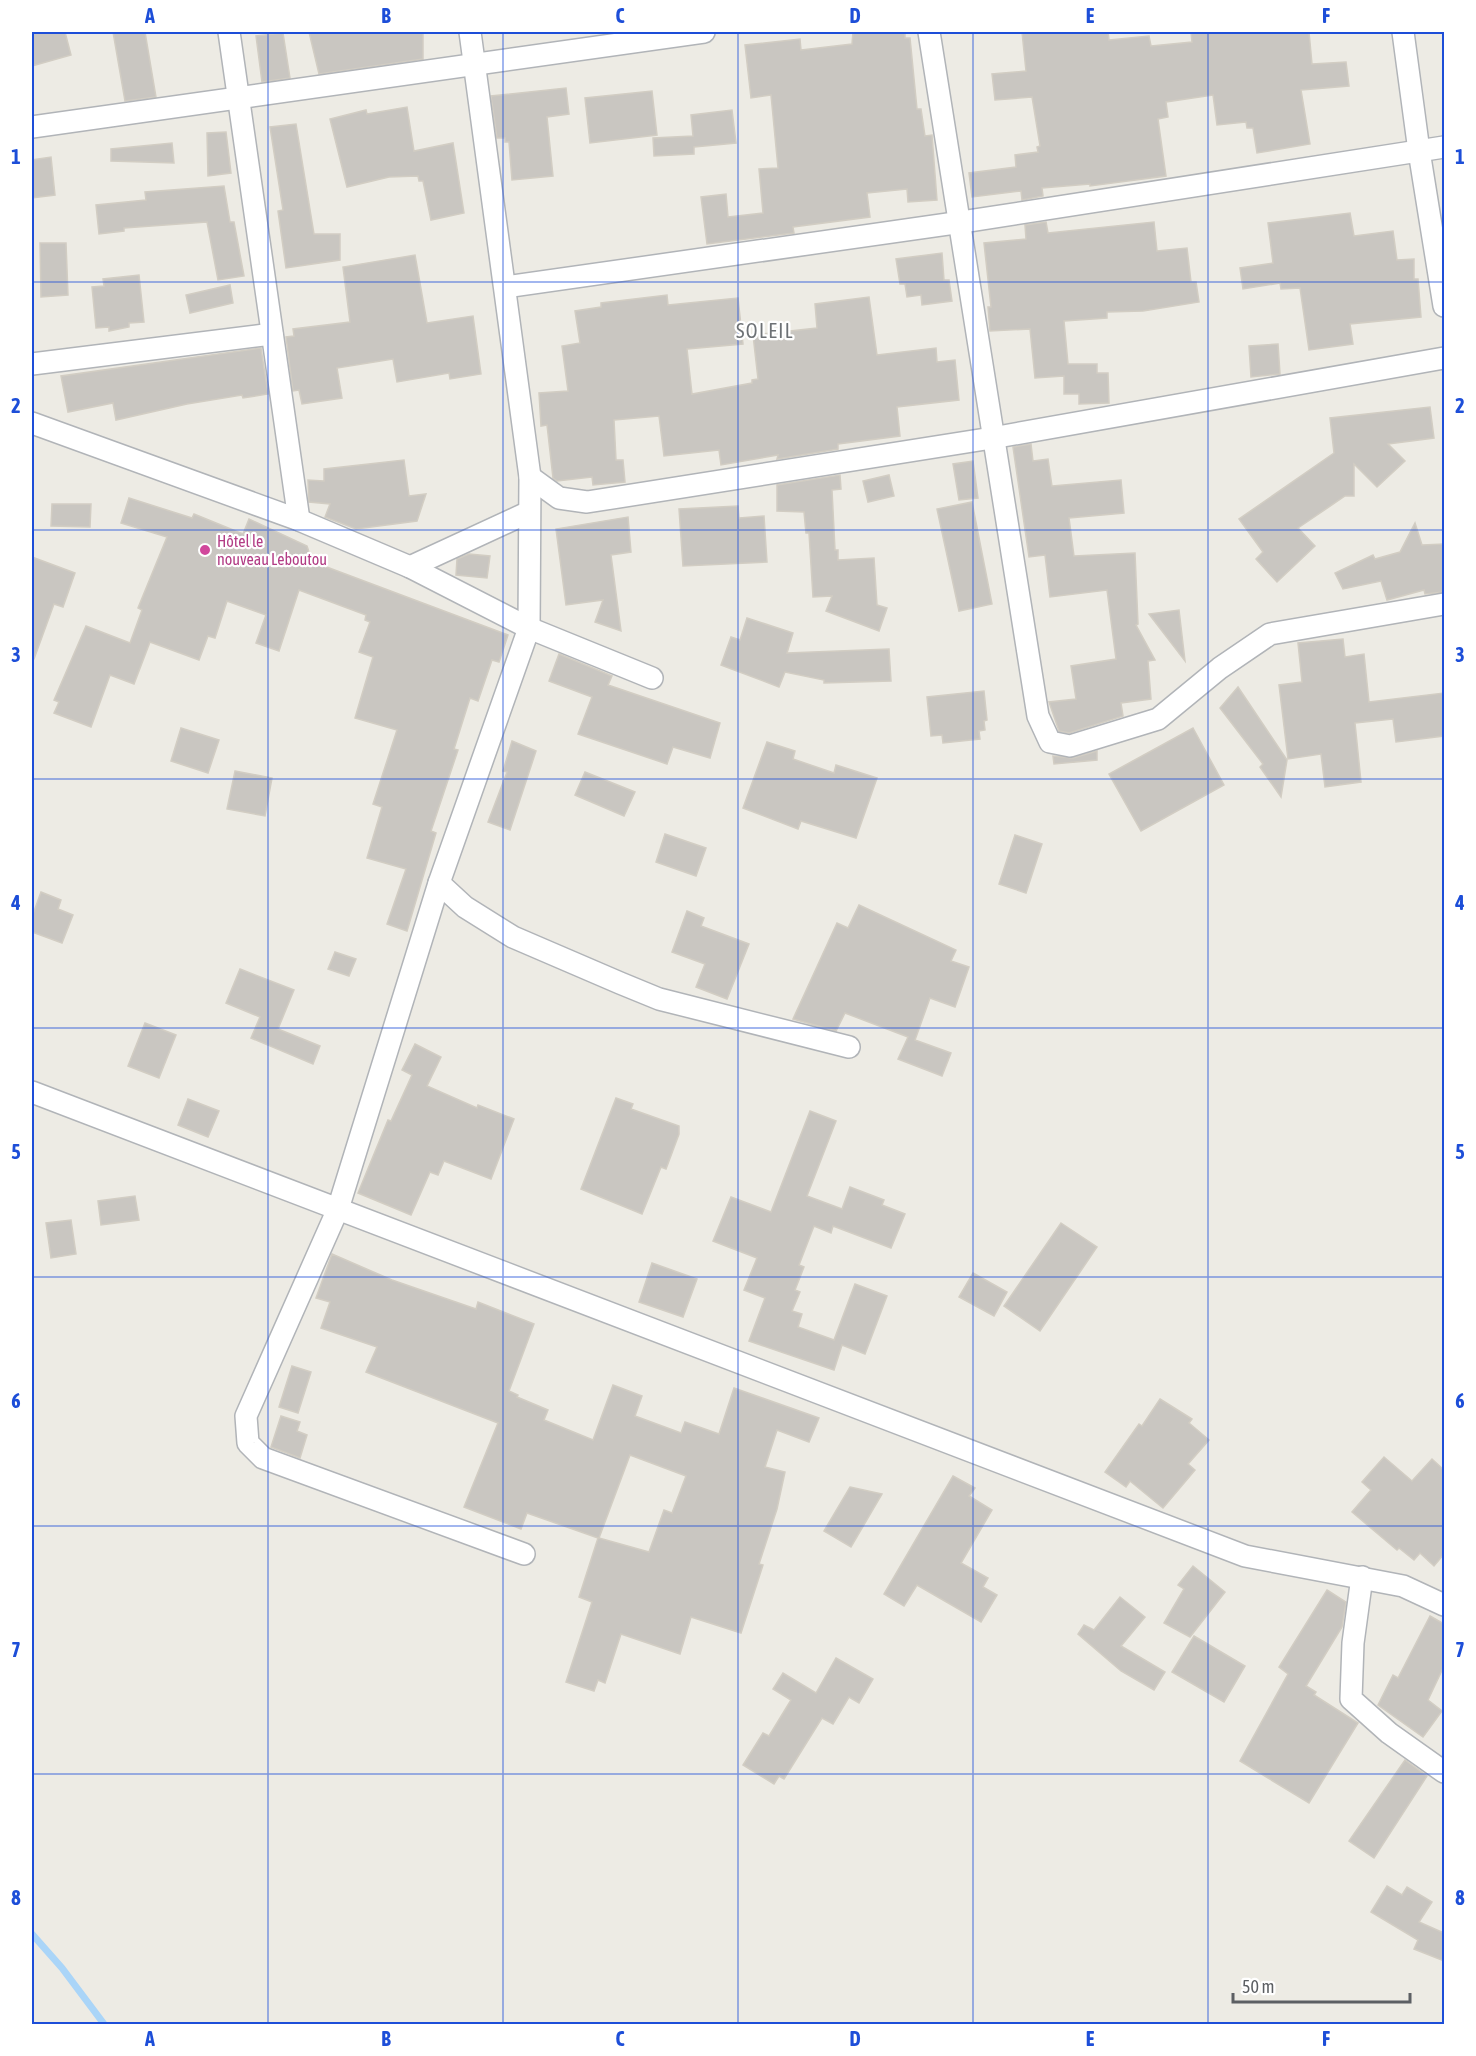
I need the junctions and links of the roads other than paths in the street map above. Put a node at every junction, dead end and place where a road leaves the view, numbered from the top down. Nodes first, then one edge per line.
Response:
1 (229, 32) edge
2 (470, 32) edge
3 (705, 32) edge
4 (929, 32) edge
5 (1403, 32) edge
6 (474, 64) junction
7 (239, 98) junction
8 (32, 127) edge
9 (1444, 147) edge
10 (1419, 151) junction
11 (962, 222) junction
12 (506, 287) junction
13 (1444, 306) edge
14 (272, 334) junction
15 (1444, 358) edge
16 (32, 364) edge
17 (32, 423) edge
18 (993, 438) junction
19 (530, 477) junction
20 (529, 512) junction
21 (299, 520) junction
22 (410, 567) junction
23 (1444, 604) edge
24 (529, 628) junction
25 (652, 678) dead end
26 (439, 883) junction
27 (849, 1047) dead end
28 (32, 1092) edge
29 (338, 1209) junction
30 (524, 1554) dead end
31 (1362, 1577) junction
32 (1444, 1605) edge
33 (1444, 1772) edge

1 - 7 street
2 - 6 street
3 - 6 street
4 - 11 street
5 - 10 street
6 - 7 street
6 - 12 street
7 - 8 street
7 - 14 street
9 - 10 street
10 - 11 street
10 - 13 street
11 - 12 street
11 - 18 street
12 - 19 street
14 - 16 street
14 - 21 street
15 - 18 street
17 - 21 street
18 - 19 street
18 - 23 street
19 - 20 street
20 - 22 street
20 - 24 street
21 - 22 street
22 - 24 street
24 - 25 street
24 - 26 street
26 - 27 street
26 - 29 street
28 - 29 street
29 - 30 street
29 - 31 street
31 - 32 street
31 - 33 street

